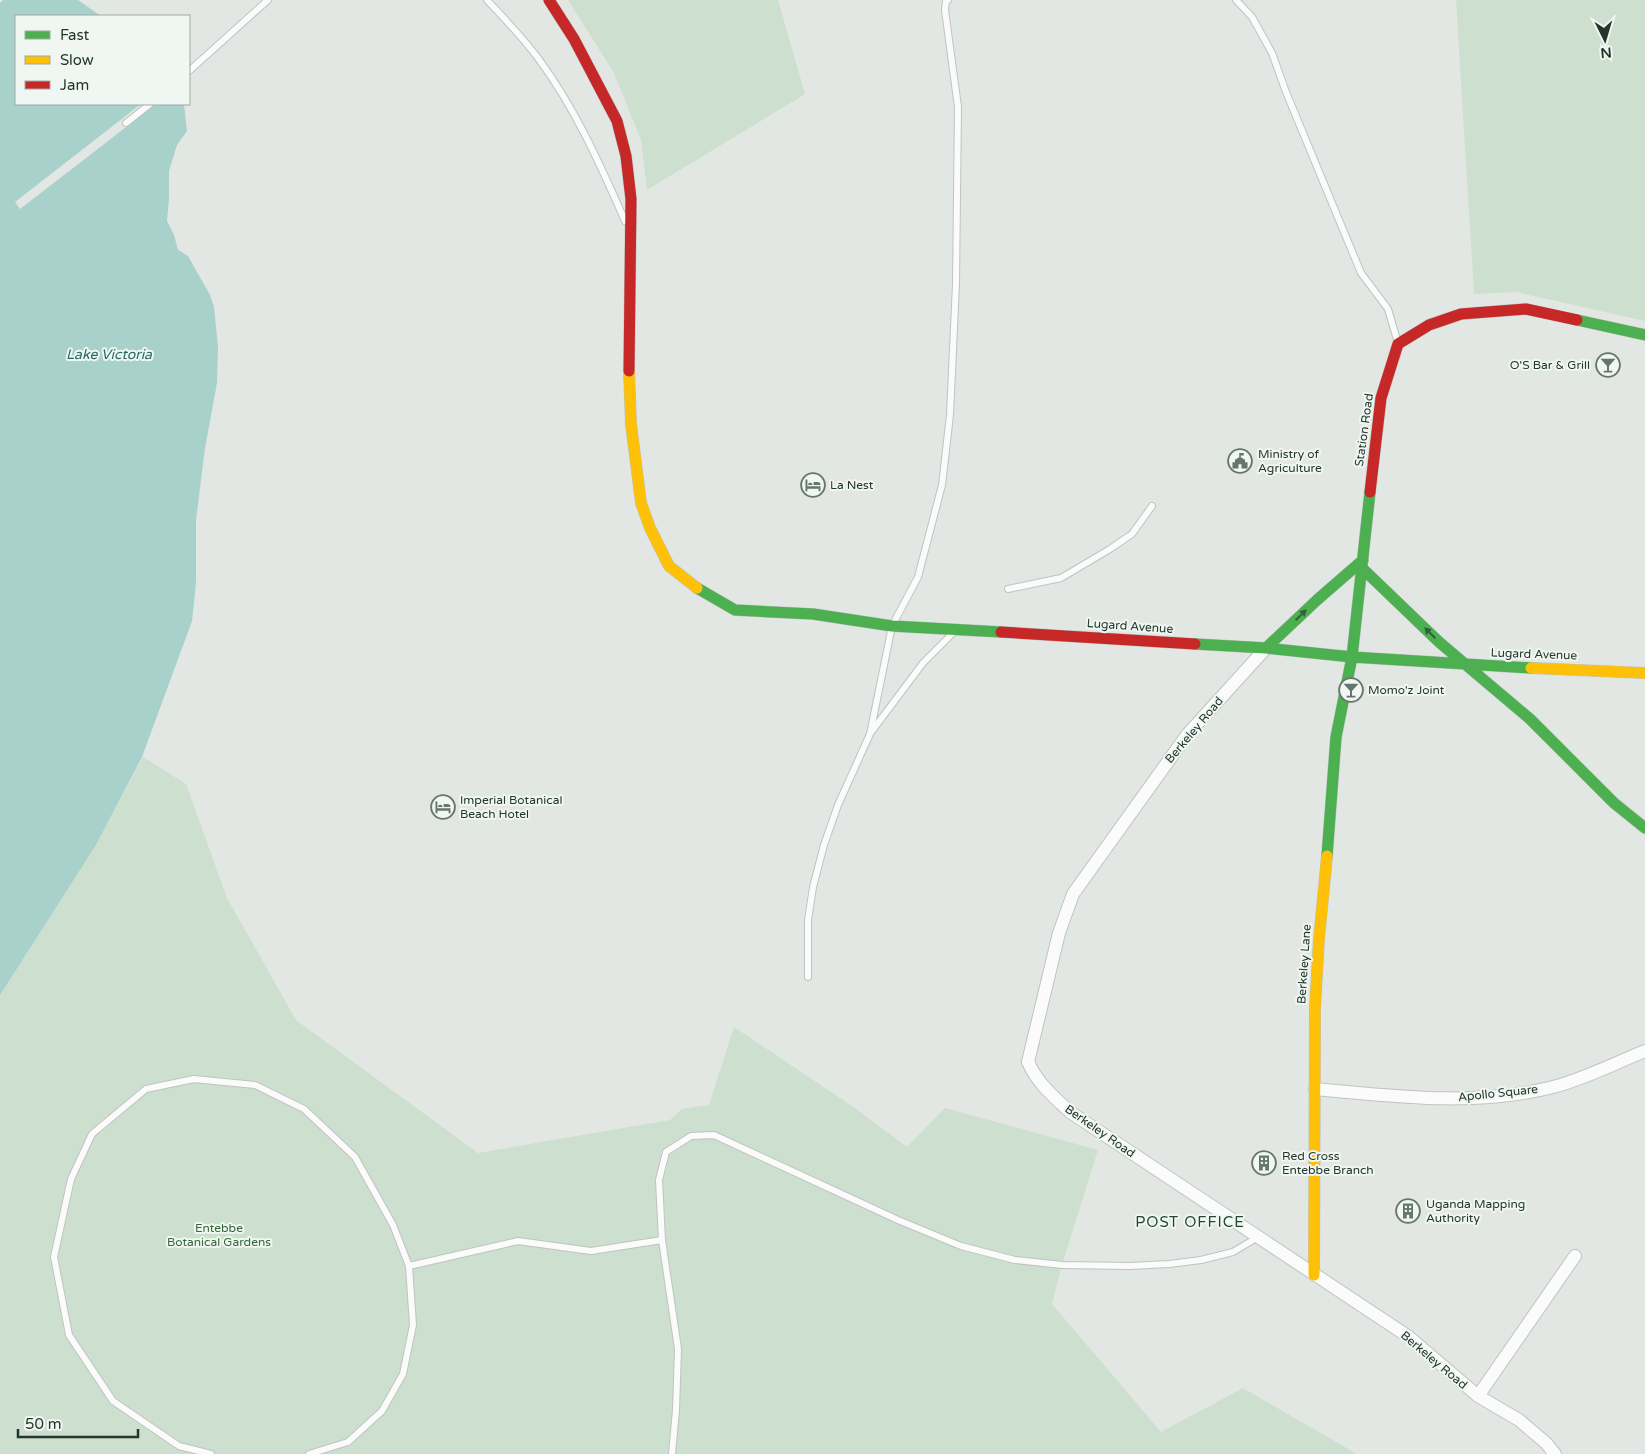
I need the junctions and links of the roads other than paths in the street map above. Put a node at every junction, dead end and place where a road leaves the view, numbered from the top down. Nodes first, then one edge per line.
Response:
1 (268, 0) edge
2 (487, 0) edge
3 (548, 0) edge
4 (946, 0) edge
5 (1236, 0) edge
6 (190, 70) edge
7 (149, 105) edge
8 (126, 123) dead end
9 (630, 233) junction
10 (1645, 335) edge
11 (1398, 344) junction
12 (1152, 506) dead end
13 (1362, 564) junction
14 (1008, 589) dead end
15 (892, 626) junction
16 (957, 628) junction
17 (1266, 648) junction
18 (1352, 657) junction
19 (1467, 665) junction
20 (1645, 673) edge
21 (870, 734) junction
22 (1645, 828) edge
23 (808, 977) dead end
24 (1645, 1051) edge
25 (1315, 1090) junction
26 (1258, 1237) junction
27 (662, 1240) junction
28 (1575, 1256) dead end
29 (409, 1266) junction
30 (1314, 1274) junction
31 (1478, 1396) junction
32 (179, 1446) junction
33 (184, 1454) edge
34 (211, 1454) edge
35 (309, 1454) edge
36 (672, 1454) edge
37 (1555, 1454) edge

1 - 6 lane
2 - 9 lane
3 - 9 street, Lugard Avenue
4 - 15 lane
5 - 11 lane
7 - 8 lane
9 - 15 street, Lugard Avenue
10 - 11 street
11 - 13 street, Station Road
12 - 14 lane
17 -> 13 street
13 - 18 street, Station Road
19 -> 13 street
15 - 16 street, Lugard Avenue
15 - 21 lane
16 - 17 street, Lugard Avenue
16 - 21 lane
17 - 18 street, Lugard Avenue
17 - 26 street, Berkeley Road
18 - 19 street, Lugard Avenue
18 - 25 street, Berkeley Lane
19 - 20 street, Lugard Avenue
19 - 22 street
21 - 23 lane
24 - 25 street, Apollo Square
25 - 30 street, Berkeley Lane
26 - 27 lane
26 - 30 street, Berkeley Road
27 - 29 lane
27 - 36 lane
28 - 31 street
29 - 32 lane
29 - 35 lane
30 - 31 street, Berkeley Road
31 - 37 street, Berkeley Road
32 - 33 lane
32 - 34 lane

